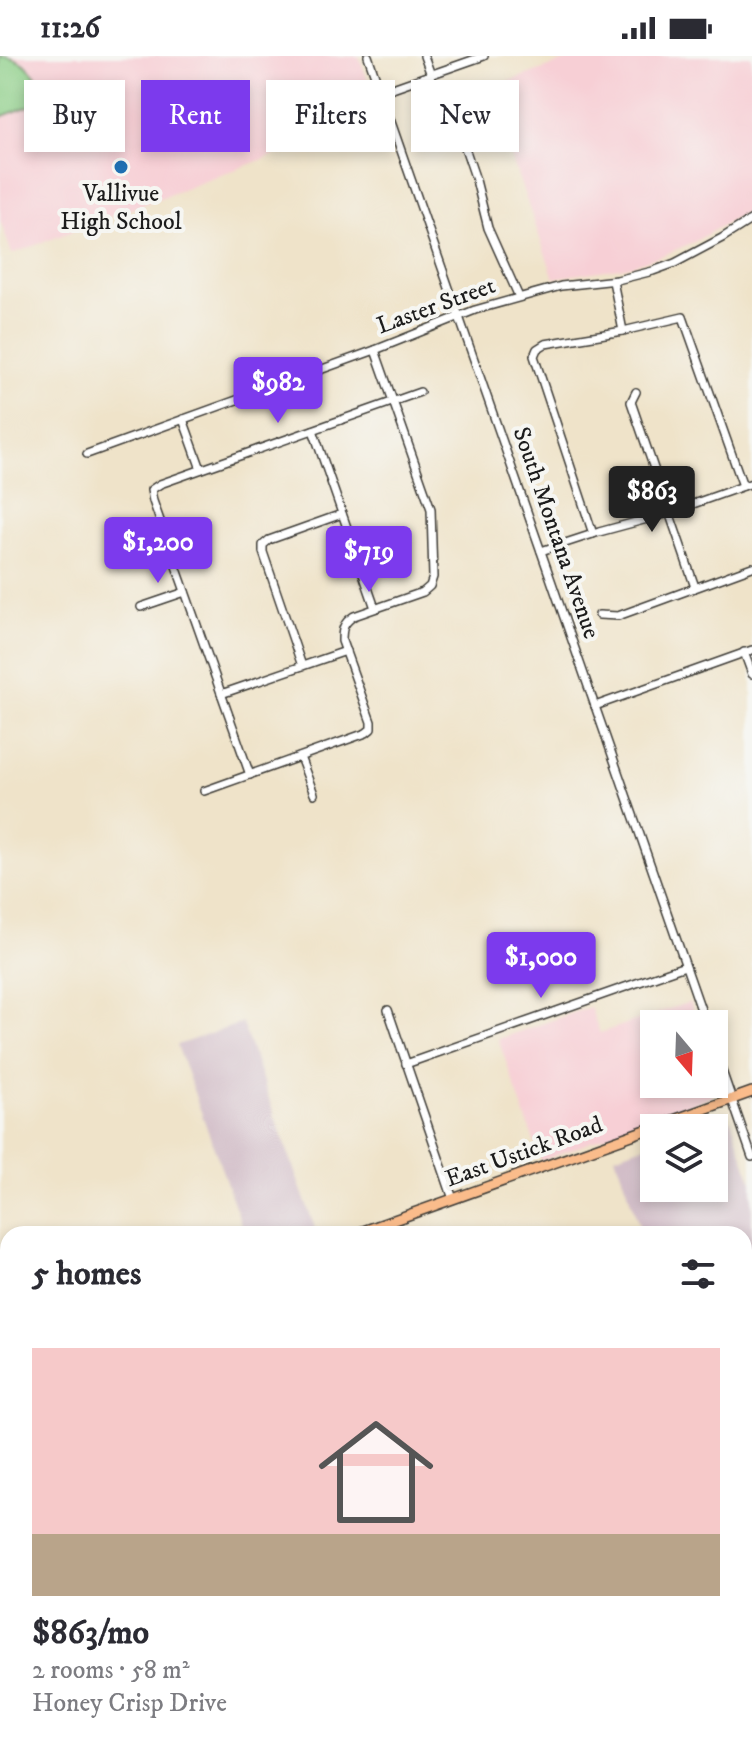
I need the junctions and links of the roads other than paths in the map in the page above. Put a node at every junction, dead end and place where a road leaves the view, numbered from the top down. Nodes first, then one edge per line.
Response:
1 (368, 56) edge
2 (424, 56) edge
3 (484, 56) edge
4 (431, 75) junction
5 (377, 80) edge
6 (395, 87) edge
7 (395, 132) edge
8 (466, 152) edge
9 (752, 219) edge
10 (613, 281) junction
11 (519, 297) junction
12 (459, 316) junction
13 (623, 331) junction
14 (375, 350) junction
15 (420, 392) dead end
16 (636, 392) dead end
17 (394, 400) junction
18 (183, 419) junction
19 (313, 430) junction
20 (87, 454) dead end
21 (201, 469) junction
22 (752, 483) edge
23 (743, 486) junction
24 (670, 513) junction
25 (342, 514) junction
26 (593, 534) junction
27 (541, 551) junction
28 (752, 567) edge
29 (695, 587) junction
30 (185, 592) junction
31 (141, 607) dead end
32 (375, 608) junction
33 (599, 615) dead end
34 (346, 651) junction
35 (748, 651) edge
36 (302, 666) junction
37 (752, 674) edge
38 (221, 694) junction
39 (595, 706) junction
40 (300, 757) junction
41 (250, 775) junction
42 (204, 791) dead end
43 (314, 794) dead end
44 (685, 966) junction
45 (388, 1010) dead end
46 (701, 1010) edge
47 (406, 1064) junction
48 (728, 1088) edge
49 (752, 1092) edge
50 (732, 1099) junction
51 (752, 1157) edge
52 (453, 1199) junction
53 (377, 1226) edge

1 - 5 street, South Montana Avenue
2 - 4 street
3 - 4 street
4 - 6 street
7 - 12 street, South Montana Avenue
8 - 11 street
9 - 10 street, Laster Street
10 - 11 street, Laster Street
10 - 13 street
11 - 12 street, Laster Street
12 - 14 street, Laster Street
12 - 27 street, South Montana Avenue
13 - 23 street
13 - 26 street
14 - 17 street
14 - 18 street, Laster Street
15 - 17 street
16 - 24 street
17 - 19 street
17 - 32 street
18 - 20 street, Laster Street
18 - 21 street
19 - 21 street
19 - 25 street
21 - 30 street
22 - 23 street
23 - 24 street
24 - 26 street
24 - 29 street
25 - 32 street
25 - 36 street
26 - 27 street
27 - 39 street, South Montana Avenue
28 - 29 street
29 - 33 street
30 - 31 street
30 - 38 street
32 - 34 street
34 - 36 street
34 - 40 street
35 - 37 street
35 - 39 street
36 - 38 street
38 - 41 street
39 - 44 street, South Montana Avenue
40 - 41 street
40 - 43 street
41 - 42 street
44 - 46 street, South Montana Avenue
44 - 47 street
45 - 47 street
47 - 52 street
48 - 50 street
49 - 50 main road, East Ustick Road
50 - 51 street
50 - 52 main road, East Ustick Road
52 - 53 main road, East Ustick Road

